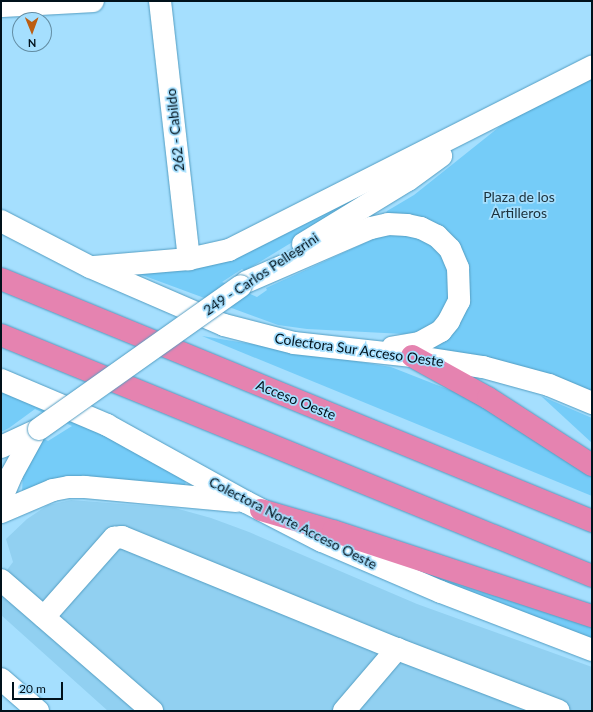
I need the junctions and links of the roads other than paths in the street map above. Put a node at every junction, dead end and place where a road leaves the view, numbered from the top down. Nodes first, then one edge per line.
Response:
1 (93, 1) edge
2 (160, 1) edge
3 (1, 6) edge
4 (592, 67) edge
5 (489, 120) junction
6 (1, 221) edge
7 (189, 259) junction
8 (90, 267) junction
9 (1, 279) edge
10 (244, 284) junction
11 (1, 335) edge
12 (363, 351) junction
13 (412, 356) junction
14 (1, 380) edge
15 (592, 403) edge
16 (37, 430) junction
17 (1, 447) edge
18 (592, 465) edge
19 (2, 499) edge
20 (253, 506) junction
21 (592, 521) edge
22 (592, 576) edge
23 (1, 580) edge
24 (592, 616) edge
25 (44, 617) junction
26 (397, 649) junction
27 (592, 650) edge
28 (1, 679) edge
29 (38, 711) edge
30 (152, 711) edge
31 (344, 711) edge
32 (559, 711) edge

1 - 3 street
2 - 7 street, 262 - Cabildo
4 - 5 street, 249 - Carlos Pellegrini
5 - 7 street, 249 - Carlos Pellegrini
5 - 10 street, 249 - Carlos Pellegrini
6 - 8 street, Colectora Sur Acceso Oeste
7 - 8 street, 249 - Carlos Pellegrini
8 - 12 street, Colectora Sur Acceso Oeste
9 - 21 highway, Acceso Oeste
10 - 12 street
10 - 16 street, 249 - Carlos Pellegrini, bridge
11 - 22 highway
12 - 13 street, Colectora Sur Acceso Oeste
13 - 15 street, Colectora Sur Acceso Oeste
13 - 18 highway
14 - 20 street, Colectora Norte Acceso Oeste
16 - 17 street, 249 - Carlos Pellegrini
16 - 19 street, 249 - Carlos Pellegrini
19 - 20 street
20 - 24 highway
20 - 27 street, Colectora Norte Acceso Oeste
23 - 25 street
25 - 26 street
25 - 30 street
26 - 31 street
26 - 32 street
28 - 29 street

